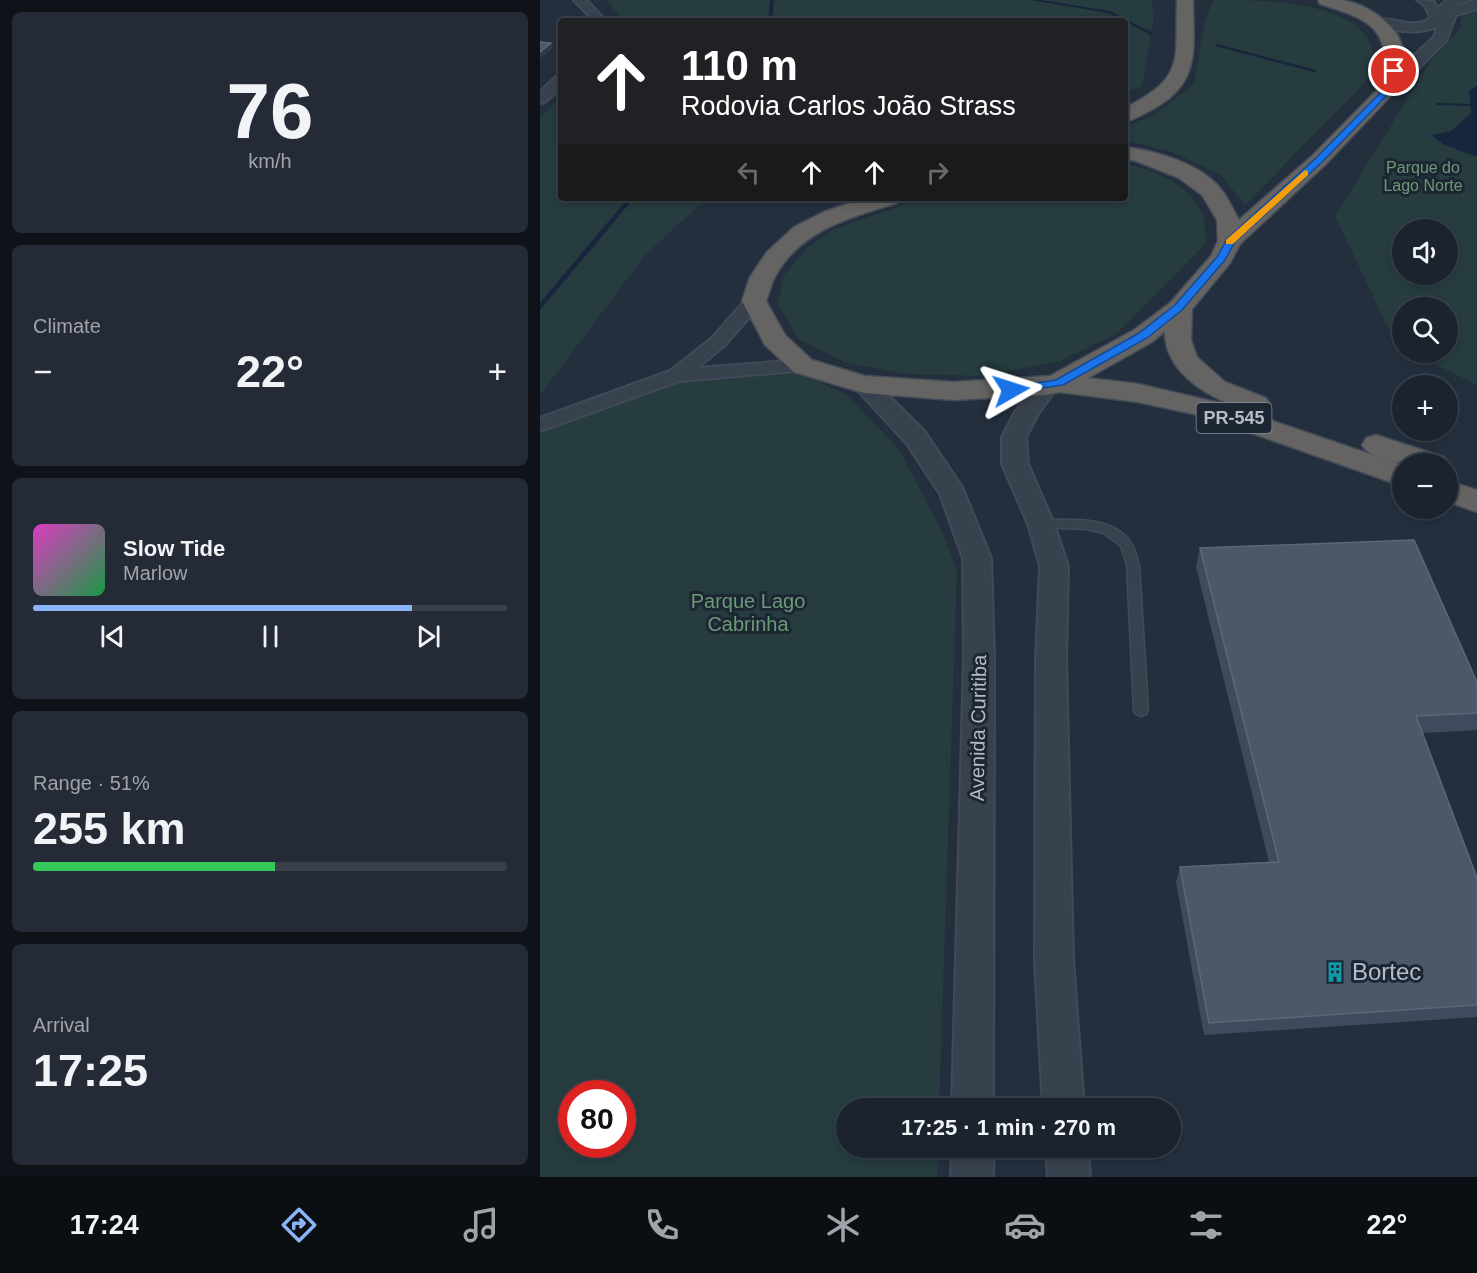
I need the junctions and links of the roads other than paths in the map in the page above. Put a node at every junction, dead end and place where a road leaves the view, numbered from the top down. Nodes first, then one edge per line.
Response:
1 (580, 0) edge
2 (1185, 0) edge
3 (1198, 0) edge
4 (1326, 0) edge
5 (1423, 0) edge
6 (1460, 0) edge
7 (1477, 3) edge
8 (597, 18) edge
9 (1437, 20) junction
10 (1379, 23) junction
11 (1184, 27) junction
12 (558, 83) edge
13 (1394, 84) junction
14 (540, 99) edge
15 (1128, 114) edge
16 (1128, 153) edge
17 (881, 201) edge
18 (1230, 241) junction
19 (754, 301) junction
20 (1179, 308) junction
21 (803, 366) junction
22 (677, 375) junction
23 (864, 384) junction
24 (1052, 385) junction
25 (540, 425) edge
26 (1400, 453) edge
27 (1458, 471) edge
28 (1392, 473) edge
29 (1477, 477) edge
30 (1458, 494) edge
31 (1477, 501) edge
32 (1041, 524) junction
33 (1141, 710) dead end
34 (973, 1098) edge
35 (1063, 1098) edge
36 (973, 1158) edge
37 (1068, 1158) edge
38 (972, 1177) edge
39 (1069, 1177) edge

1 - 8 street
2 - 11 highway
3 - 11 highway
4 - 10 highway
5 - 9 street
6 - 7 street
6 - 9 street
7 - 13 street
9 - 10 street
10 - 13 highway
11 - 15 highway
12 - 14 street
13 - 18 highway
16 - 18 highway
17 - 19 highway
18 - 20 highway
19 - 21 highway
19 - 22 street
20 - 24 highway
20 - 26 highway, PR-545
21 - 22 street
21 - 23 highway
22 - 25 street
23 - 24 highway
23 - 34 street, Avenida Curitiba
24 - 28 highway, PR-545
24 - 32 street
27 - 29 highway
30 - 31 highway
32 - 33 lane
32 - 35 street
36 - 38 street
37 - 39 street

